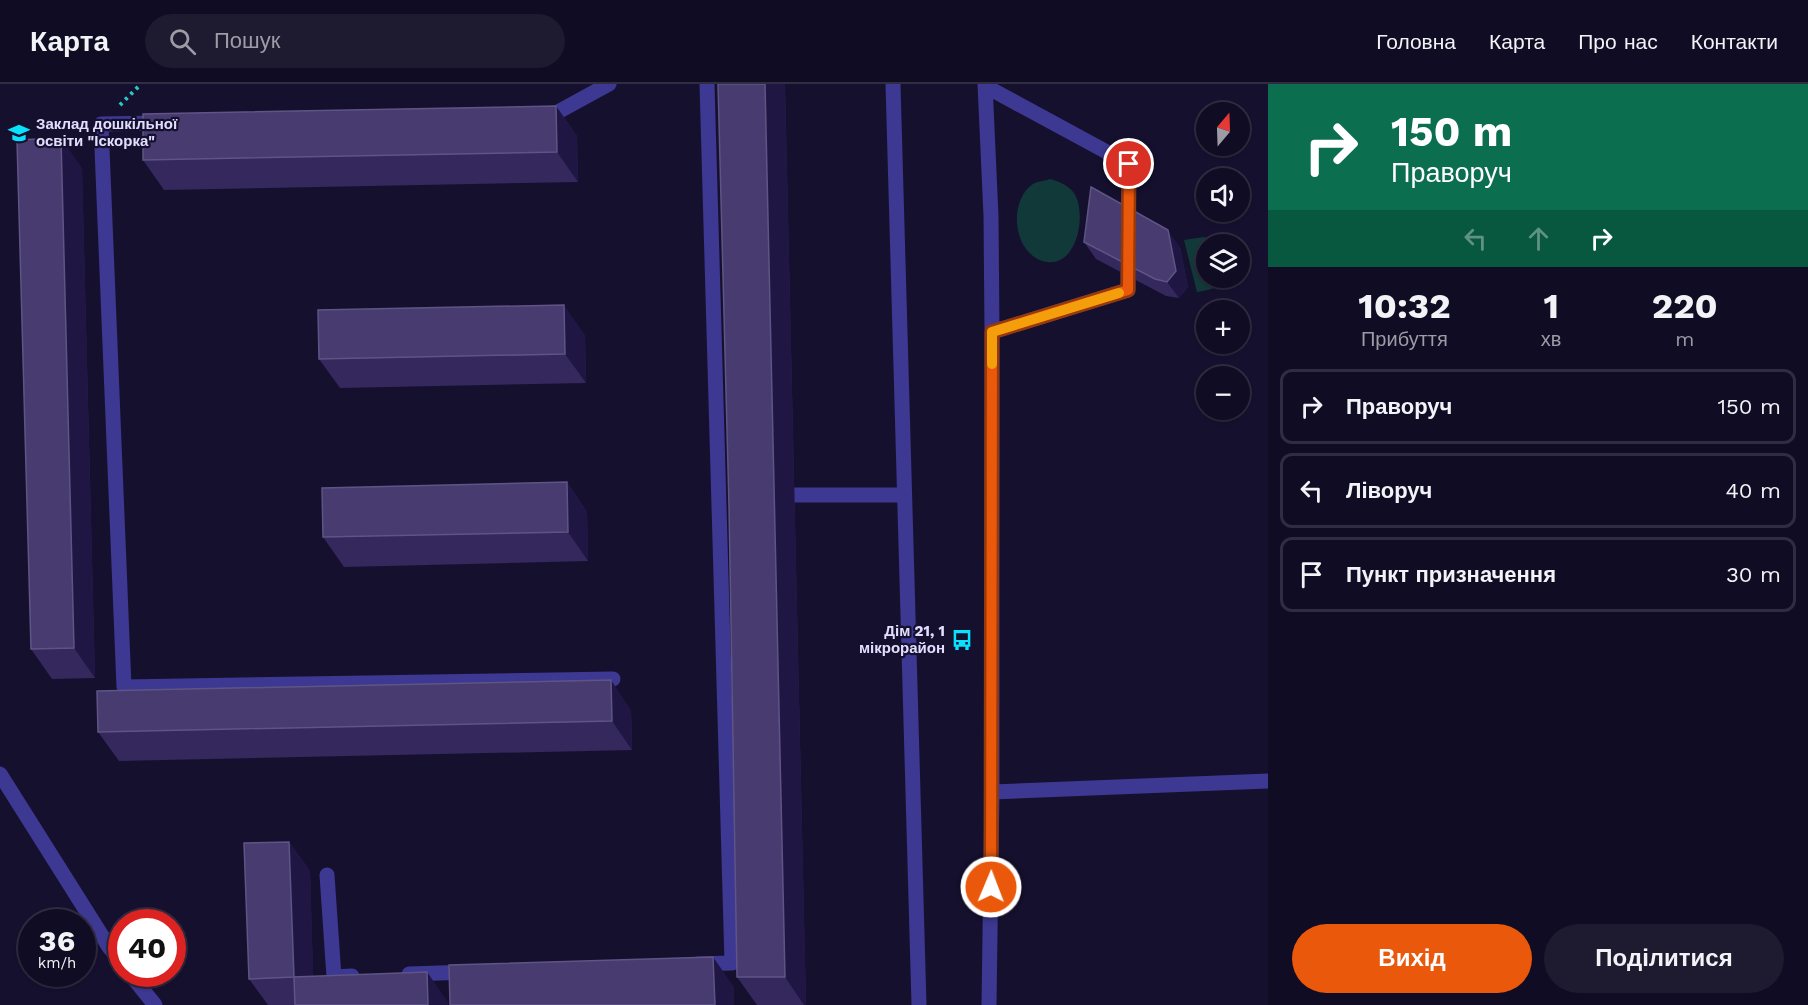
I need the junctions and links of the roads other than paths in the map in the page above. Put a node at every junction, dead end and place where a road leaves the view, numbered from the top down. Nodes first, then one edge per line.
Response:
1 (609, 84) edge
2 (707, 84) edge
3 (893, 84) edge
4 (985, 85) edge
5 (532, 114) edge
6 (173, 123) edge
7 (992, 332) junction
8 (718, 495) junction
9 (795, 495) dead end
10 (904, 495) junction
11 (739, 496) edge
12 (613, 679) edge
13 (0, 774) edge
14 (1268, 781) edge
15 (992, 792) junction
16 (327, 875) dead end
17 (108, 945) edge
18 (685, 964) edge
19 (483, 972) edge
20 (391, 975) edge
21 (368, 976) edge
22 (140, 987) edge
23 (155, 1005) edge
24 (919, 1005) edge
25 (989, 1005) edge

1 - 5 street
2 - 8 street
3 - 10 street
4 - 7 street
4 - 7 street
6 - 12 street
7 - 15 street
8 - 11 street
8 - 18 street
9 - 10 street
10 - 24 street
13 - 17 street
14 - 15 street
15 - 25 street
16 - 21 street
19 - 20 street
22 - 23 street

